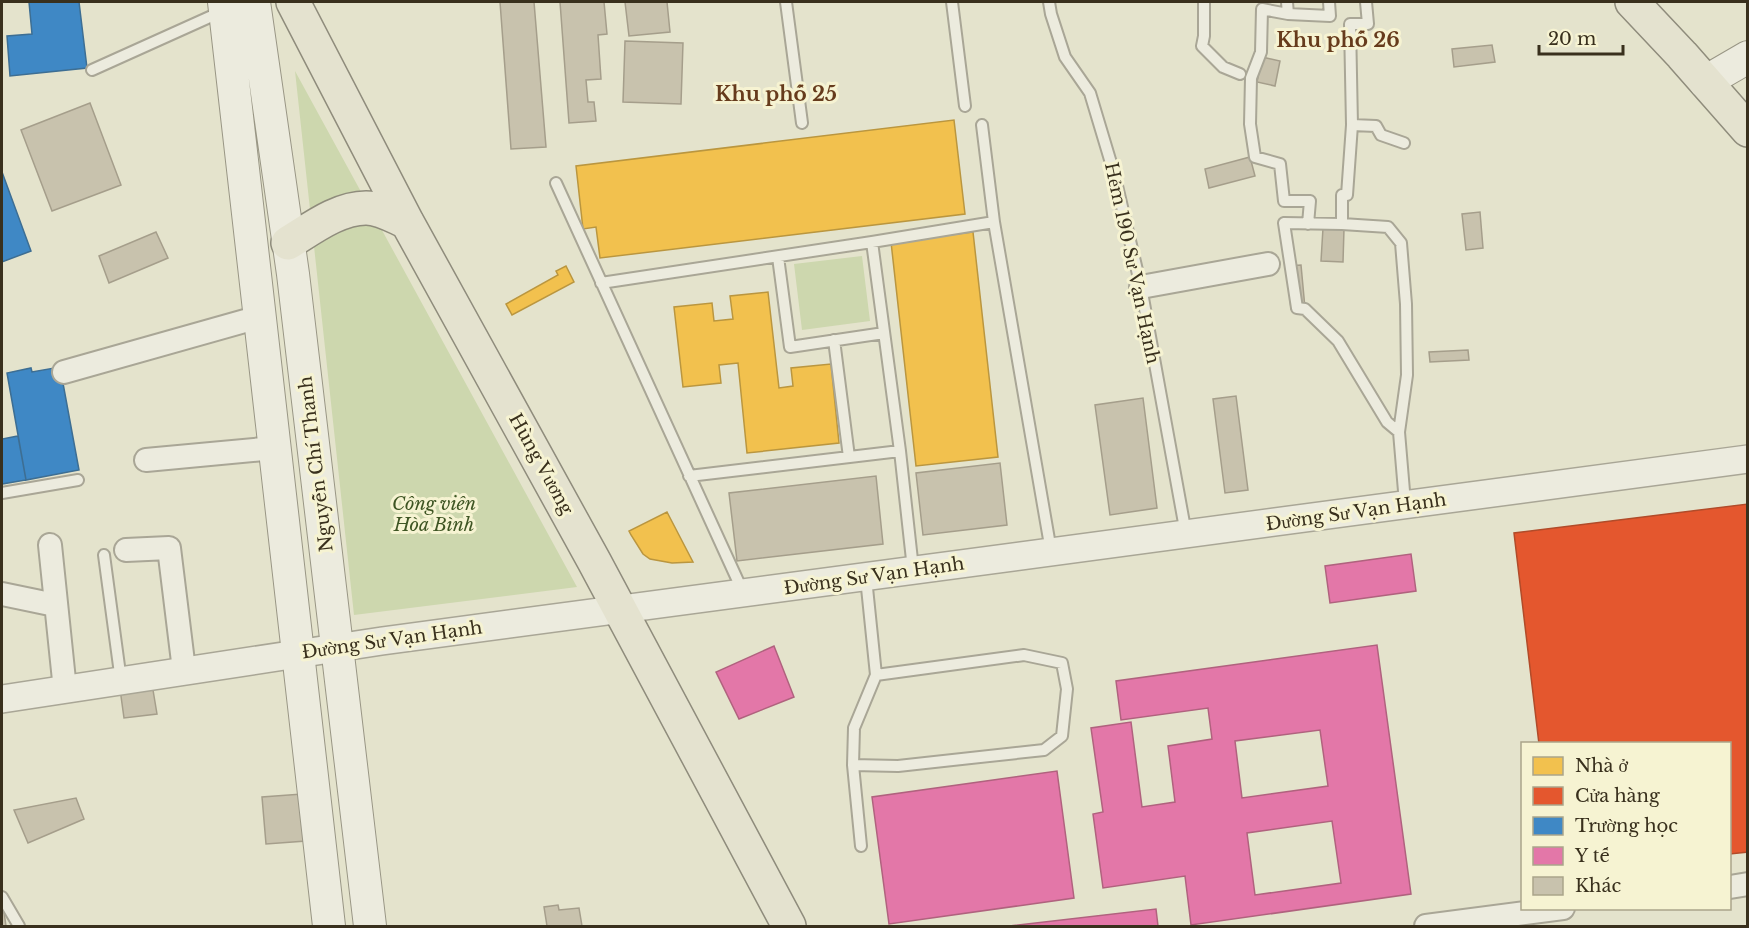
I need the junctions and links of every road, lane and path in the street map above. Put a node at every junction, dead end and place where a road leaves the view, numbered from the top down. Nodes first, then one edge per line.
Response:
1 (293, 2) edge
2 (786, 2) edge
3 (952, 2) edge
4 (1049, 2) edge
5 (1204, 2) edge
6 (1287, 2) edge
7 (1329, 2) edge
8 (1366, 2) edge
9 (1632, 2) edge
10 (239, 7) edge
11 (1288, 14) junction
12 (1748, 57) edge
13 (92, 70) dead end
14 (1240, 74) dead end
15 (1705, 82) junction
16 (965, 106) dead end
17 (802, 123) dead end
18 (982, 125) dead end
19 (1353, 125) junction
20 (1748, 130) edge
21 (1404, 143) dead end
22 (275, 148) junction
23 (240, 152) junction
24 (556, 183) dead end
25 (407, 222) junction
26 (994, 222) junction
27 (1308, 224) junction
28 (1342, 224) junction
29 (872, 242) junction
30 (288, 243) junction
31 (778, 257) junction
32 (1268, 264) dead end
33 (602, 283) junction
34 (1141, 286) junction
35 (259, 317) junction
36 (884, 333) junction
37 (834, 340) junction
38 (64, 372) dead end
39 (1399, 432) junction
40 (274, 448) junction
41 (900, 451) junction
42 (849, 457) junction
43 (1748, 459) edge
44 (146, 460) dead end
45 (689, 476) junction
46 (78, 480) dead end
47 (2, 493) edge
48 (1405, 506) junction
49 (1186, 535) junction
50 (50, 545) dead end
51 (126, 550) dead end
52 (1051, 552) junction
53 (104, 555) dead end
54 (913, 570) junction
55 (866, 577) junction
56 (743, 593) junction
57 (2, 594) edge
58 (55, 605) junction
59 (619, 609) junction
60 (338, 648) junction
61 (297, 653) junction
62 (184, 670) junction
63 (876, 675) junction
64 (121, 681) junction
65 (65, 690) junction
66 (2, 699) edge
67 (853, 765) junction
68 (861, 846) dead end
69 (1748, 884) edge
70 (1731, 887) edge
71 (2, 897) edge
72 (1558, 910) edge
73 (1498, 922) edge
74 (19, 927) edge
75 (329, 927) edge
76 (370, 927) edge
77 (789, 927) edge
78 (1426, 927) edge

1 - 25 main road, Hùng Vương
2 - 17 lane
3 - 16 lane
4 - 34 lane, Hẻm 190 Sư Vạn Hạnh
5 - 14 lane
6 - 11 lane
7 - 11 lane
8 - 19 lane
9 - 15 main road
10 - 13 lane
10 - 22 main road, Nguyễn Chí Thanh
10 - 23 main road
11 - 27 lane
12 - 15 main road
15 - 20 main road
18 - 26 lane
19 - 21 lane
19 - 28 lane
22 - 23 street
22 - 30 main road, Nguyễn Chí Thanh
23 - 35 main road
24 - 33 lane
25 - 30 main road
25 - 59 main road, Hùng Vương
26 - 29 lane
26 - 52 lane
27 - 28 lane
27 - 39 lane
28 - 39 lane
29 - 31 lane
29 - 36 lane
30 - 60 main road, Nguyễn Chí Thanh
31 - 33 lane
31 - 37 lane
32 - 34 street
33 - 45 lane
34 - 49 lane, Hẻm 190 Sư Vạn Hạnh
35 - 38 street
35 - 40 main road
36 - 37 lane
36 - 41 lane
37 - 42 lane
39 - 48 lane
40 - 44 street
40 - 61 main road
41 - 42 lane
41 - 54 lane
42 - 45 lane
43 - 48 street, Đường Sư Vạn Hạnh
45 - 56 lane
46 - 47 lane
48 - 49 street, Đường Sư Vạn Hạnh
49 - 52 street, Đường Sư Vạn Hạnh
50 - 58 street
51 - 62 street
52 - 54 street, Đường Sư Vạn Hạnh
53 - 64 lane
54 - 55 street, Đường Sư Vạn Hạnh
55 - 56 street, Đường Sư Vạn Hạnh
55 - 63 lane
56 - 59 street, Đường Sư Vạn Hạnh
57 - 58 street
58 - 65 street
59 - 60 street, Đường Sư Vạn Hạnh
59 - 77 main road, Hùng Vương
60 - 61 street, Đường Sư Vạn Hạnh
60 - 76 main road, Nguyễn Chí Thanh
61 - 62 street, Đường Sư Vạn Hạnh
61 - 75 main road
62 - 64 street, Đường Sư Vạn Hạnh
63 - 67 lane
63 - 67 lane
64 - 65 street, Đường Sư Vạn Hạnh
65 - 66 street, Đường Sư Vạn Hạnh
67 - 68 lane
69 - 70 street
71 - 74 lane
72 - 73 street
73 - 78 street

